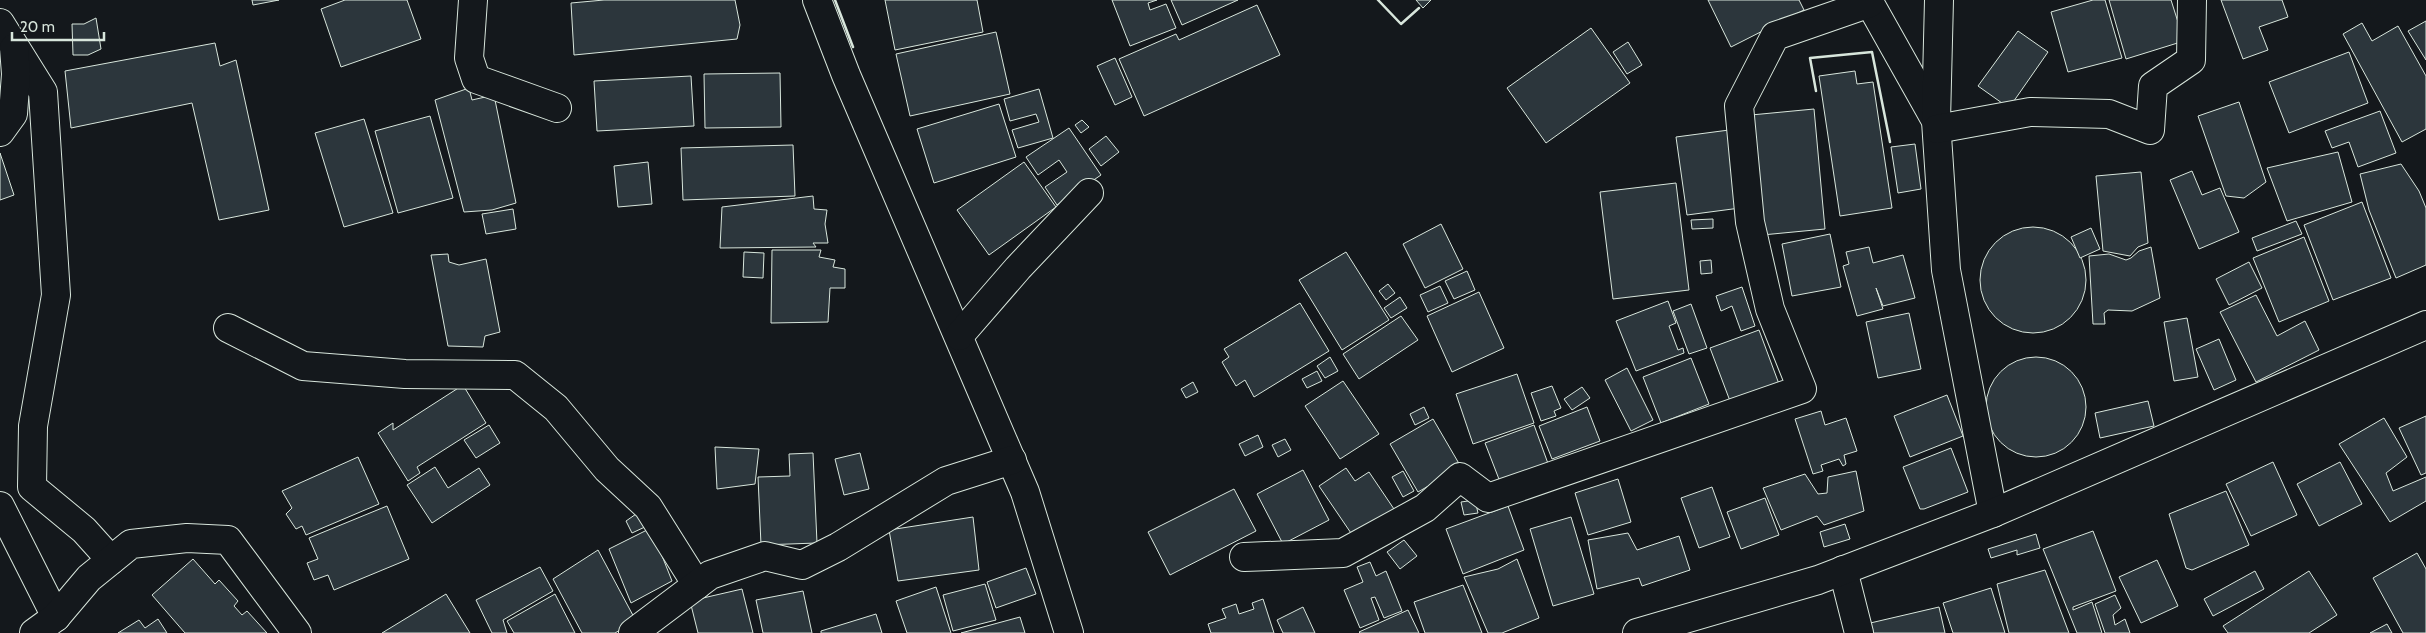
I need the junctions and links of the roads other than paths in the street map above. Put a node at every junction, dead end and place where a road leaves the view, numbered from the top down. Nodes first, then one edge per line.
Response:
1 (473, 0) edge
2 (817, 0) edge
3 (1939, 0) edge
4 (2192, 0) edge
5 (1869, 1) edge
6 (7, 32) edge
7 (557, 108) dead end
8 (1937, 125) junction
9 (0, 132) edge
10 (1089, 193) dead end
11 (2426, 325) edge
12 (228, 328) dead end
13 (959, 336) junction
14 (1012, 460) junction
15 (0, 506) edge
16 (1993, 513) junction
17 (1244, 557) dead end
18 (111, 560) junction
19 (1843, 570) junction
20 (697, 585) junction
21 (56, 617) junction
22 (34, 633) edge
23 (297, 633) edge
24 (633, 633) edge
25 (1069, 633) edge
26 (1637, 633) edge
27 (1859, 633) edge

1 - 7 street
2 - 13 street
3 - 8 street
4 - 8 street
5 - 8 street
5 - 17 street
6 - 9 street
6 - 18 street
8 - 16 street
10 - 13 street
11 - 16 street
12 - 20 street
13 - 14 street
14 - 20 street
14 - 25 street
15 - 21 street
16 - 19 street
18 - 21 street
18 - 23 street
19 - 26 street
19 - 27 street
20 - 24 street
21 - 22 street

